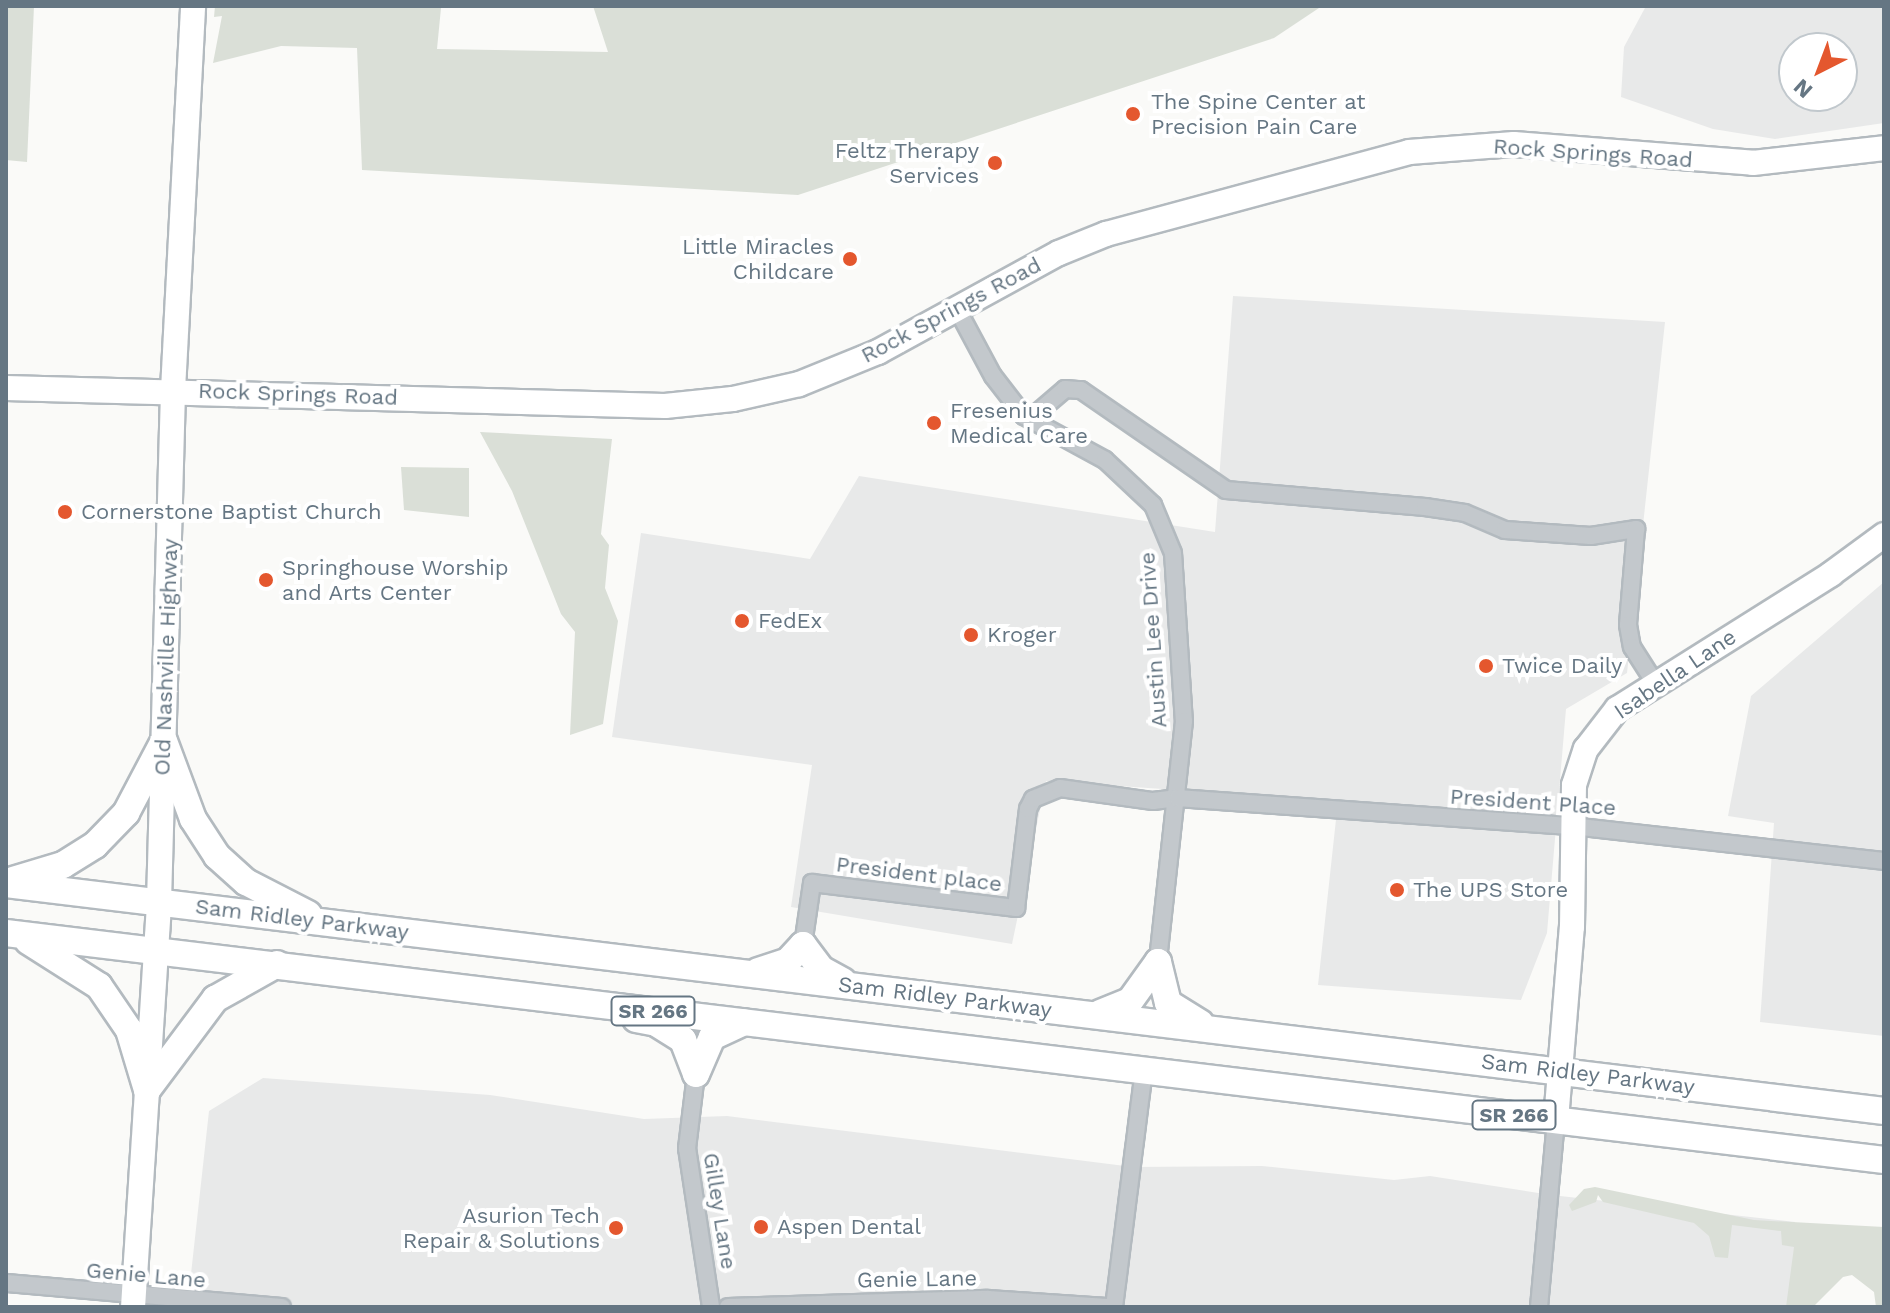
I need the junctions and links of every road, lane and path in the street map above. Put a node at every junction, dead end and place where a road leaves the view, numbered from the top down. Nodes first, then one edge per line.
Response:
1 (193, 6) edge
2 (1884, 148) edge
3 (957, 309) junction
4 (6, 388) edge
5 (173, 390) junction
6 (1030, 419) junction
7 (1884, 535) edge
8 (1655, 683) junction
9 (164, 741) junction
10 (1178, 798) junction
11 (1572, 826) junction
12 (1884, 861) edge
13 (6, 883) edge
14 (159, 902) junction
15 (322, 921) junction
16 (10, 934) edge
17 (803, 945) junction
18 (155, 949) junction
19 (1158, 962) junction
20 (277, 964) junction
21 (747, 974) junction
22 (852, 985) junction
23 (584, 1002) junction
24 (1094, 1014) junction
25 (744, 1022) junction
26 (1210, 1028) junction
27 (1144, 1069) junction
28 (1560, 1071) junction
29 (696, 1074) junction
30 (147, 1090) junction
31 (1884, 1106) edge
32 (1556, 1120) junction
33 (1884, 1160) edge
34 (6, 1283) edge
35 (133, 1302) edge
36 (282, 1307) edge
37 (711, 1307) edge
38 (728, 1307) edge
39 (1107, 1307) edge
40 (1114, 1307) edge
41 (1539, 1307) edge

1 - 5 street, Old Nashville Highway
2 - 3 street, Rock Springs Road
3 - 5 street, Rock Springs Road
3 - 6 street, Austin Lee Drive
4 - 5 street, Rock Springs Road
5 - 9 street, Old Nashville Highway
6 - 8 street
6 - 10 street, Austin Lee Drive
7 - 8 street, Isabella Lane
8 - 11 street, Isabella Lane
9 - 13 main road
9 - 14 street, Old Nashville Highway
9 - 15 main road
10 - 11 street, President Place
10 - 17 street, President place
10 - 19 street, Austin Lee Drive
11 - 12 street, President Place
11 - 28 street, Isabella Lane
13 - 14 main road, Sam Ridley Parkway / SR 266
14 - 15 main road, Sam Ridley Parkway / SR 266
14 - 18 street, Old Nashville Highway
15 - 21 main road, Sam Ridley Parkway / SR 266
16 - 18 main road, SR 266
16 - 30 main road
17 - 21 main road
17 - 22 main road
18 - 20 main road, SR 266
18 - 30 street, Old Nashville Highway
19 - 24 main road
19 - 26 main road
20 - 23 main road, SR 266
20 - 30 main road
21 - 22 main road, Sam Ridley Parkway / SR 266
22 - 24 main road, Sam Ridley Parkway / SR 266
23 - 25 main road, SR 266
23 - 29 main road
24 - 26 main road, Sam Ridley Parkway / SR 266
25 - 27 main road, SR 266
25 - 29 main road
26 - 28 main road, Sam Ridley Parkway / SR 266
27 - 32 main road, SR 266
27 - 40 street
28 - 31 main road, Sam Ridley Parkway / SR 266
28 - 32 street, Isabella Lane
29 - 37 street, Gilley Lane
30 - 35 street, Old Nashville Highway
32 - 33 main road, SR 266
32 - 41 street
34 - 35 street, Genie Lane
35 - 36 street, Genie Lane
38 - 39 street, Genie Lane

